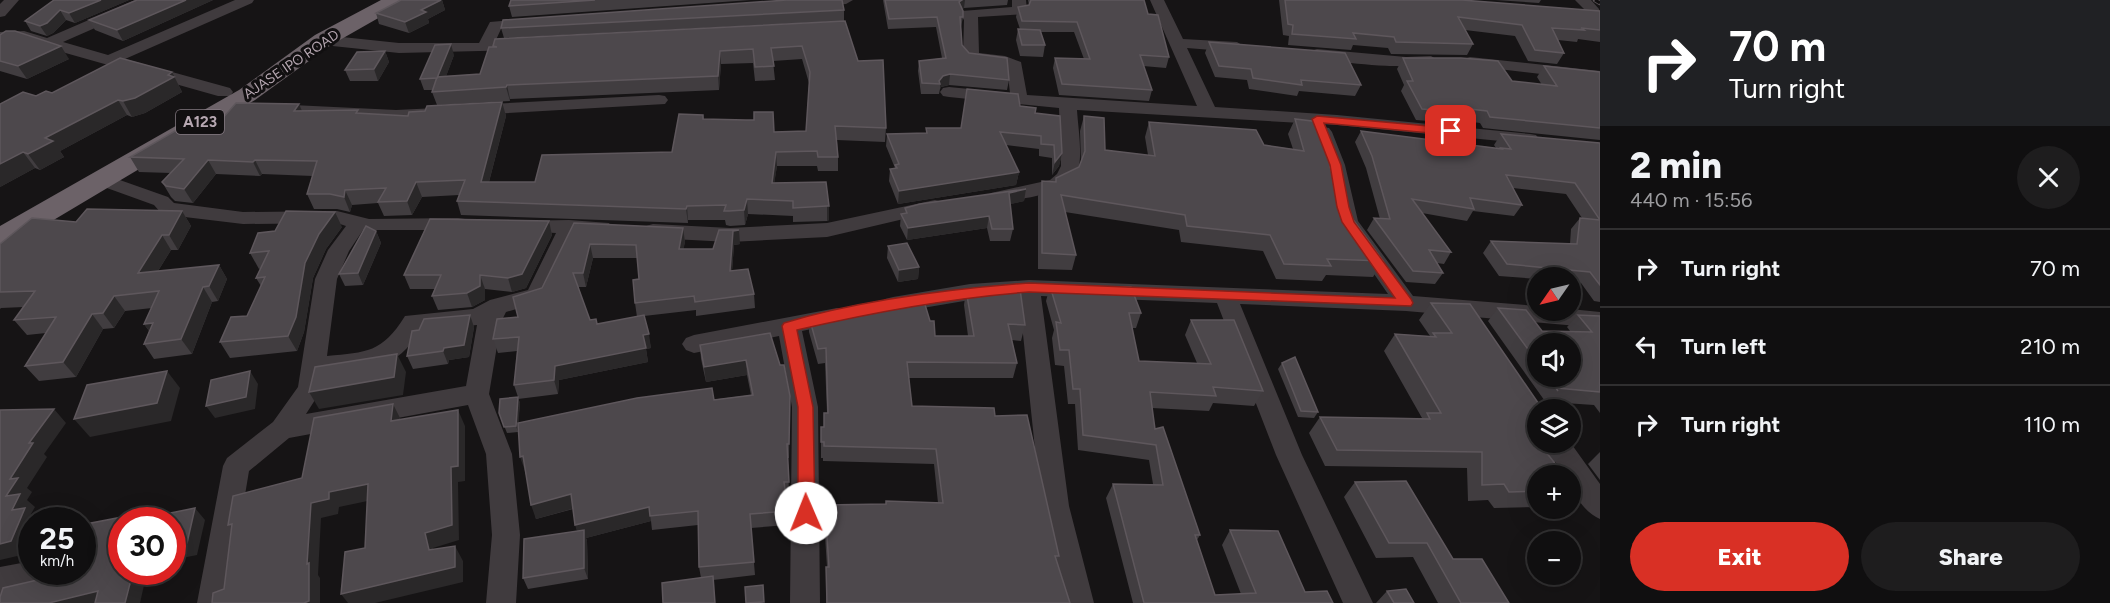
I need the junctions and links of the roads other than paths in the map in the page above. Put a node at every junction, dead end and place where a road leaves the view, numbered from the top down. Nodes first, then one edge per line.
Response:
1 (12, 0) edge
2 (147, 0) edge
3 (248, 0) edge
4 (374, 0) edge
5 (396, 0) edge
6 (846, 0) edge
7 (1019, 0) edge
8 (1157, 0) edge
9 (1582, 0) edge
10 (800, 4) edge
11 (0, 13) edge
12 (1554, 13) edge
13 (554, 21) edge
14 (0, 37) edge
15 (323, 40) junction
16 (1178, 43) junction
17 (46, 44) junction
18 (545, 44) edge
19 (485, 47) junction
20 (1256, 49) edge
21 (1298, 53) edge
22 (109, 60) junction
23 (1600, 76) edge
24 (949, 92) dead end
25 (226, 98) junction
26 (1019, 98) junction
27 (659, 99) dead end
28 (1068, 104) junction
29 (1209, 113) junction
30 (1317, 119) junction
31 (1542, 140) edge
32 (100, 179) junction
33 (358, 223) junction
34 (0, 224) edge
35 (478, 225) edge
36 (499, 225) edge
37 (569, 227) junction
38 (616, 229) edge
39 (638, 230) edge
40 (0, 239) edge
41 (1029, 288) junction
42 (1225, 296) junction
43 (1406, 303) junction
44 (498, 306) junction
45 (877, 308) edge
46 (854, 312) edge
47 (1600, 320) edge
48 (789, 326) junction
49 (694, 344) dead end
50 (314, 367) junction
51 (477, 394) junction
52 (282, 429) junction
53 (1563, 453) edge
54 (1600, 507) edge
55 (18, 577) edge
56 (0, 581) edge
57 (212, 603) edge
58 (501, 603) edge
59 (806, 603) edge
60 (1079, 603) edge
61 (1358, 603) edge

1 - 11 street
2 - 17 street
3 - 22 street
4 - 25 highway, AJASE IPO ROAD / A123
5 - 15 highway, AJASE IPO ROAD / A123
6 - 10 street
7 - 26 street
8 - 16 street
9 - 12 street
13 - 19 street
14 - 17 street
15 - 19 street
15 - 25 highway, AJASE IPO ROAD / A123
16 - 20 street
16 - 29 street
17 - 22 street
18 - 19 street
21 - 23 street
22 - 25 street
24 - 26 street
25 - 27 street
25 - 32 highway, AJASE IPO ROAD / A123
25 - 34 highway, AJASE IPO ROAD / A123
26 - 28 street
28 - 29 street
28 - 39 street
29 - 30 street
30 - 31 street
30 - 43 street
32 - 33 street
32 - 40 highway, AJASE IPO ROAD / A123
33 - 35 street
33 - 50 street
36 - 37 street
37 - 38 street
37 - 44 street
41 - 42 street
41 - 45 street
41 - 60 street
42 - 43 street
42 - 61 street
43 - 47 street
44 - 50 street
44 - 51 street
46 - 48 street
48 - 49 street
48 - 59 street
50 - 52 street
51 - 52 street
51 - 58 street
52 - 57 street
53 - 54 street
55 - 56 street

